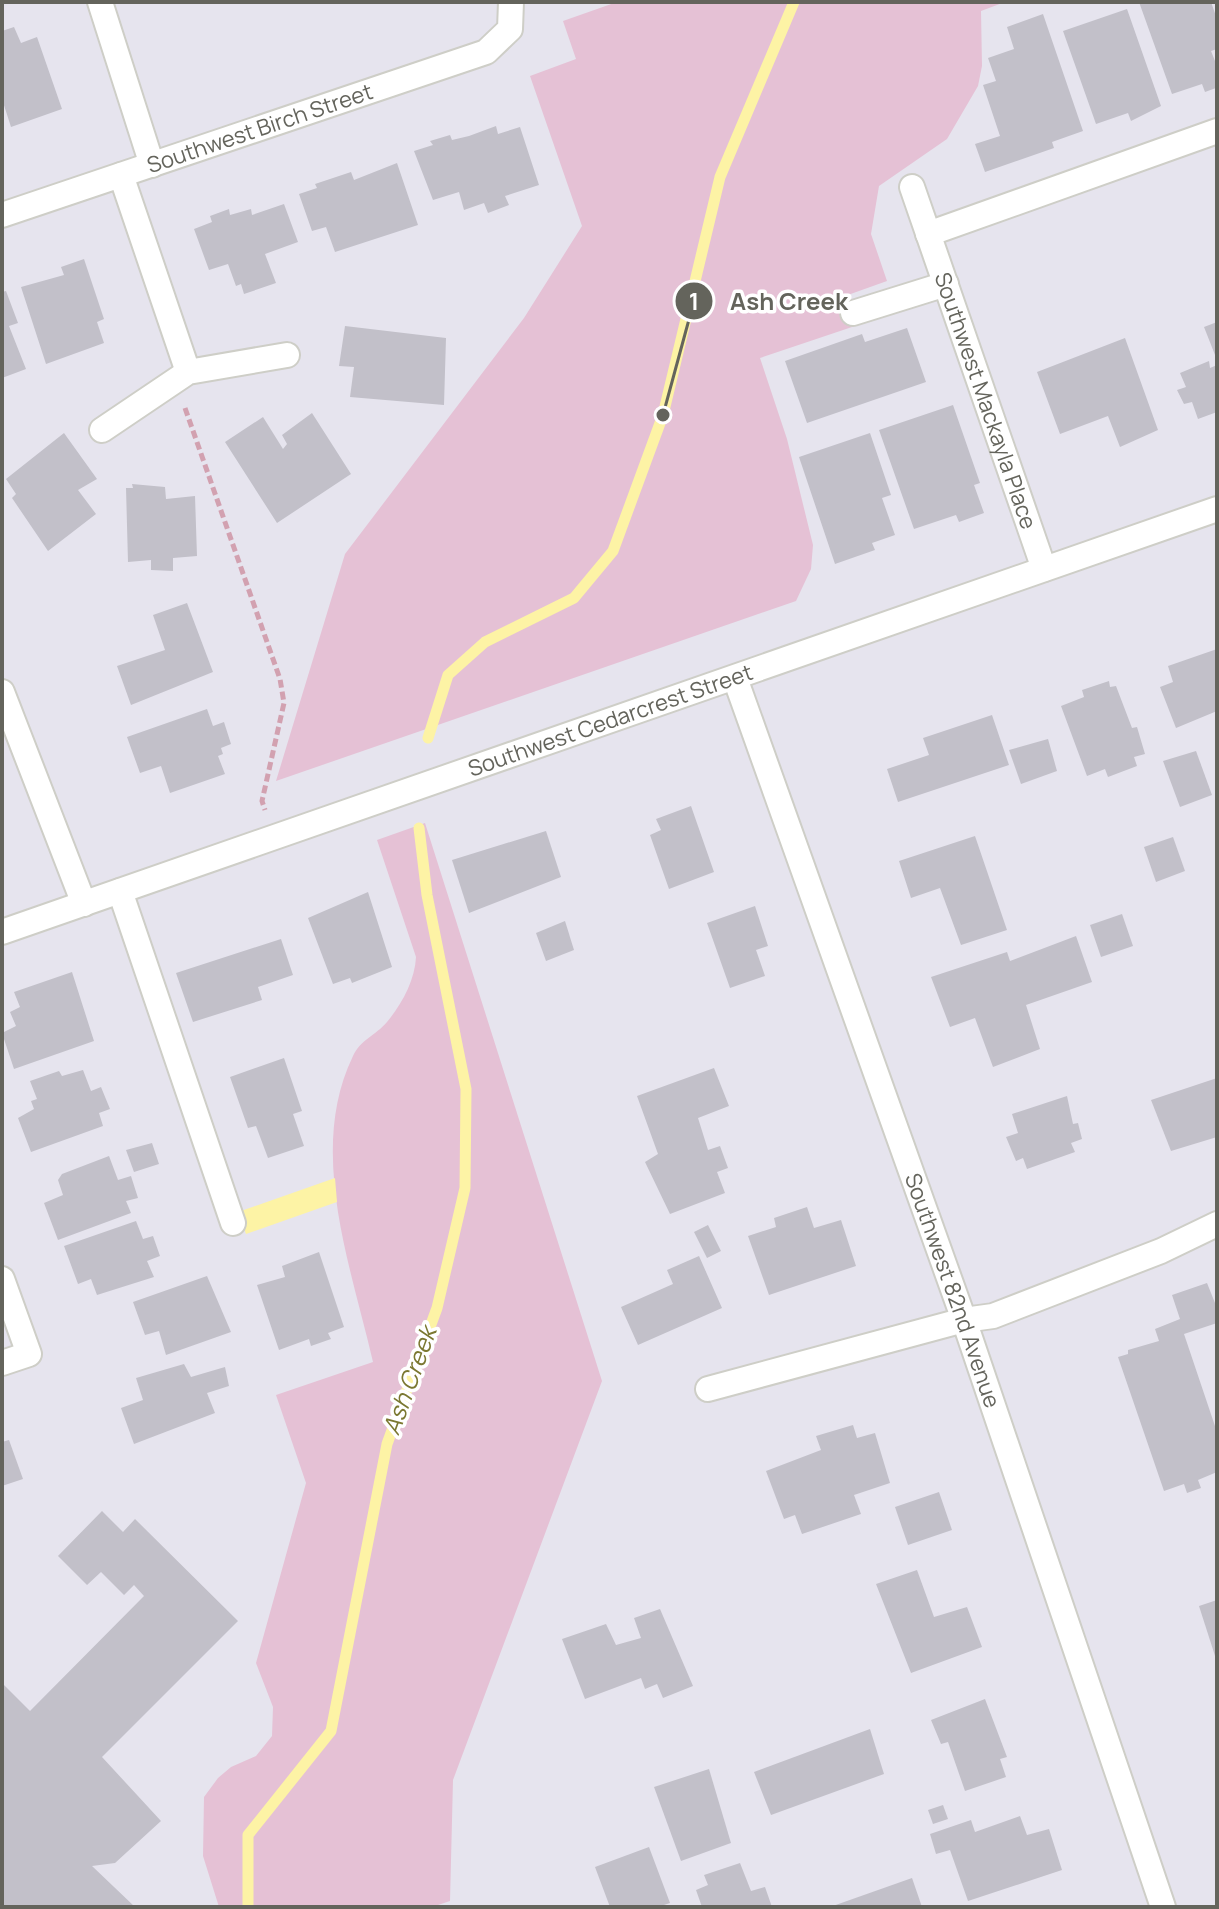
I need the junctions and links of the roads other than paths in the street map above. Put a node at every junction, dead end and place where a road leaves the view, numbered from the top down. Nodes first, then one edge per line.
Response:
1 (100, 2) edge
2 (511, 2) edge
3 (1217, 131) edge
4 (152, 165) junction
5 (121, 175) junction
6 (912, 187) dead end
7 (2, 215) edge
8 (928, 234) junction
9 (946, 284) junction
10 (853, 313) dead end
11 (287, 355) dead end
12 (188, 372) junction
13 (102, 430) dead end
14 (1217, 509) edge
15 (1044, 569) junction
16 (735, 678) junction
17 (2, 692) edge
18 (120, 891) junction
19 (84, 904) junction
20 (2, 932) edge
21 (233, 1223) dead end
22 (1217, 1224) edge
23 (2, 1279) edge
24 (964, 1320) junction
25 (2, 1363) edge
26 (708, 1389) dead end
27 (1163, 1907) edge

1 - 4 street
2 - 4 street, Southwest Birch Street
3 - 8 street
4 - 5 street, Southwest Birch Street
5 - 7 street, Southwest Birch Street
5 - 12 street
6 - 8 street, Southwest Mackayla Place
8 - 9 street, Southwest Mackayla Place
9 - 10 street
9 - 15 street, Southwest Mackayla Place
11 - 12 street
12 - 13 street
14 - 15 street, Southwest Cedarcrest Street
15 - 16 street, Southwest Cedarcrest Street
16 - 18 street, Southwest Cedarcrest Street
16 - 24 street, Southwest 82nd Avenue
17 - 19 street
18 - 19 street, Southwest Cedarcrest Street
18 - 21 street
19 - 20 street, Southwest Cedarcrest Street
22 - 24 street
23 - 25 street
24 - 26 street
24 - 27 street, Southwest 82nd Avenue

